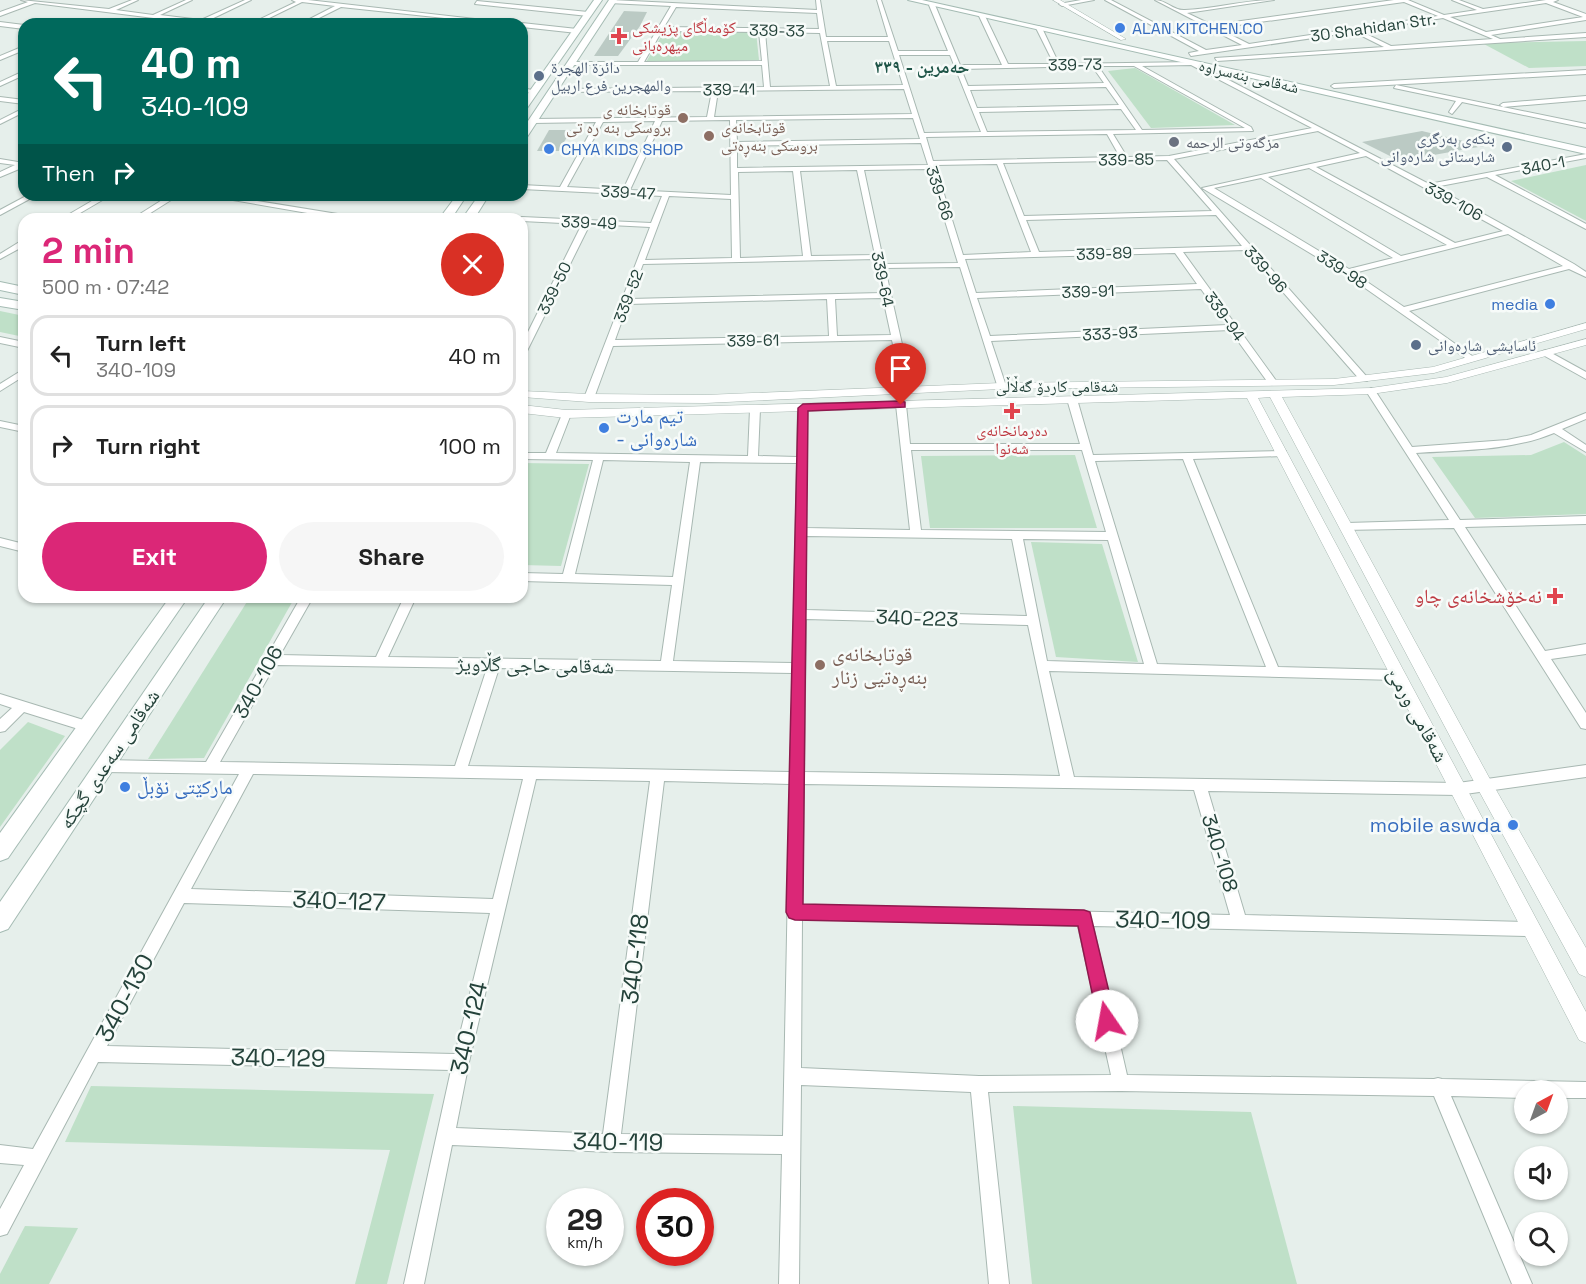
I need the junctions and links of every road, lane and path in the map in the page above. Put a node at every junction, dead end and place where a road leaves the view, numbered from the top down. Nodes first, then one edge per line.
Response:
1 (22, 0) edge
2 (76, 0) edge
3 (136, 0) edge
4 (190, 0) edge
5 (249, 0) edge
6 (294, 0) edge
7 (370, 0) edge
8 (598, 0) edge
9 (819, 0) edge
10 (879, 0) edge
11 (912, 0) edge
12 (1092, 0) edge
13 (1107, 0) edge
14 (1157, 0) edge
15 (1231, 0) edge
16 (1272, 0) edge
17 (1405, 0) edge
18 (1454, 0) edge
19 (1502, 0) edge
20 (1556, 0) edge
21 (35, 1) edge
22 (301, 1) edge
23 (612, 1) edge
24 (960, 1) edge
25 (479, 2) edge
26 (1059, 2) edge
27 (1546, 2) junction
28 (1240, 4) junction
29 (63, 5) junction
30 (340, 5) junction
31 (674, 5) junction
32 (935, 5) junction
33 (1518, 6) junction
34 (358, 7) junction
35 (989, 7) dead end
36 (110, 11) junction
37 (1482, 11) junction
38 (820, 12) junction
39 (1181, 12) junction
40 (0, 14) edge
41 (588, 14) junction
42 (153, 16) junction
43 (438, 16) junction
44 (982, 16) junction
45 (1444, 16) junction
46 (1586, 17) edge
47 (166, 18) edge
48 (210, 18) edge
49 (266, 18) edge
50 (314, 18) edge
51 (436, 18) edge
52 (462, 18) joint
53 (0, 24) edge
54 (528, 25) edge
55 (18, 26) edge
56 (1211, 27) junction
57 (1039, 28) junction
58 (661, 29) junction
59 (762, 30) junction
60 (1354, 30) junction
61 (577, 31) junction
62 (822, 31) junction
63 (1486, 34) junction
64 (1586, 35) edge
65 (823, 39) junction
66 (891, 39) junction
67 (1123, 39) junction
68 (1501, 40) junction
69 (1247, 45) junction
70 (1390, 48) junction
71 (18, 50) edge
72 (1205, 51) junction
73 (951, 52) junction
74 (895, 53) junction
75 (0, 58) edge
76 (1191, 58) junction
77 (1217, 60) junction
78 (765, 63) junction
79 (1132, 63) junction
80 (570, 64) junction
81 (640, 64) junction
82 (1093, 64) junction
83 (1057, 65) junction
84 (1006, 66) junction
85 (957, 67) junction
86 (1586, 72) edge
87 (547, 73) junction
88 (1567, 73) junction
89 (564, 74) junction
90 (18, 76) edge
91 (1586, 81) edge
92 (1379, 83) junction
93 (0, 84) edge
94 (1108, 85) junction
95 (1335, 86) junction
96 (833, 87) junction
97 (906, 87) junction
98 (767, 88) junction
99 (966, 88) junction
100 (715, 89) junction
101 (528, 91) edge
102 (553, 91) junction
103 (534, 92) junction
104 (1586, 98) edge
105 (0, 99) edge
106 (528, 100) edge
107 (1460, 100) junction
108 (18, 101) edge
109 (1489, 106) junction
110 (1123, 107) junction
111 (975, 110) junction
112 (1452, 112) junction
113 (18, 113) edge
114 (915, 116) junction
115 (710, 119) junction
116 (733, 119) junction
117 (659, 120) junction
118 (532, 121) junction
119 (600, 121) junction
120 (0, 122) edge
121 (1586, 124) edge
122 (528, 127) edge
123 (1318, 129) junction
124 (1251, 130) junction
125 (1140, 131) junction
126 (1109, 132) junction
127 (985, 134) junction
128 (922, 138) junction
129 (1268, 139) junction
130 (1586, 141) edge
131 (734, 144) junction
132 (1586, 151) edge
133 (1366, 154) junction
134 (1586, 156) edge
135 (1169, 158) junction
136 (1125, 159) junction
137 (0, 161) edge
138 (999, 162) junction
139 (18, 164) edge
140 (931, 165) junction
141 (1310, 166) junction
142 (18, 167) edge
143 (860, 168) junction
144 (796, 169) junction
145 (734, 170) junction
146 (0, 175) edge
147 (1489, 175) junction
148 (1262, 176) junction
149 (1428, 186) junction
150 (528, 188) edge
151 (1196, 188) junction
152 (1208, 188) junction
153 (562, 189) junction
154 (625, 192) junction
155 (666, 194) junction
156 (735, 197) junction
157 (22, 201) edge
158 (96, 201) edge
159 (166, 201) edge
160 (249, 201) edge
161 (312, 212) joint
162 (0, 213) edge
163 (76, 213) edge
164 (147, 213) edge
165 (318, 213) edge
166 (1217, 213) junction
167 (1022, 218) junction
168 (528, 219) edge
169 (587, 222) junction
170 (1583, 223) edge
171 (655, 225) junction
172 (1509, 232) junction
173 (18, 246) edge
174 (1454, 246) junction
175 (1248, 248) junction
176 (1177, 250) junction
177 (1036, 255) junction
178 (0, 257) edge
179 (807, 259) junction
180 (1400, 259) junction
181 (736, 260) junction
182 (961, 261) junction
183 (641, 262) junction
184 (880, 262) junction
185 (1572, 266) junction
186 (1348, 272) junction
187 (1586, 274) edge
188 (0, 286) edge
189 (1204, 286) junction
190 (18, 289) edge
191 (887, 295) junction
192 (831, 296) junction
193 (972, 296) junction
194 (0, 302) edge
195 (626, 302) junction
196 (18, 305) edge
197 (1402, 310) junction
198 (1586, 326) edge
199 (1234, 327) junction
200 (896, 337) junction
201 (833, 338) junction
202 (986, 339) junction
203 (0, 340) edge
204 (528, 341) edge
205 (1586, 342) edge
206 (610, 343) junction
207 (18, 344) edge
208 (1546, 353) junction
209 (1471, 358) junction
210 (18, 376) edge
211 (1586, 376) edge
212 (1364, 380) junction
213 (1127, 385) junction
214 (1001, 386) junction
215 (0, 388) edge
216 (1273, 388) junction
217 (907, 390) junction
218 (1371, 391) junction
219 (528, 394) edge
220 (1251, 395) junction
221 (1133, 397) junction
222 (589, 399) junction
223 (1071, 399) junction
224 (901, 405) junction
225 (803, 408) junction
226 (755, 409) junction
227 (528, 410) edge
228 (566, 414) junction
229 (1586, 416) edge
230 (0, 424) edge
231 (18, 428) edge
232 (1555, 429) junction
233 (906, 447) junction
234 (1586, 449) edge
235 (1408, 451) junction
236 (1088, 453) junction
237 (1282, 453) junction
238 (528, 456) edge
239 (1187, 456) junction
240 (550, 457) junction
241 (599, 457) junction
242 (695, 459) junction
243 (753, 459) junction
244 (802, 460) junction
245 (1586, 520) edge
246 (1457, 525) junction
247 (1347, 526) junction
248 (801, 532) junction
249 (916, 534) junction
250 (1017, 535) junction
251 (1113, 536) junction
252 (0, 542) edge
253 (18, 546) edge
254 (528, 577) edge
255 (568, 578) junction
256 (678, 581) junction
257 (176, 603) edge
258 (214, 603) edge
259 (304, 603) edge
260 (407, 603) edge
261 (799, 614) junction
262 (1034, 621) junction
263 (1586, 649) edge
264 (1543, 656) junction
265 (271, 660) junction
266 (380, 662) junction
267 (494, 665) junction
268 (666, 666) junction
269 (1042, 666) junction
270 (798, 668) junction
271 (1152, 669) junction
272 (1274, 672) junction
273 (1396, 675) junction
274 (0, 699) edge
275 (23, 705) junction
276 (1586, 724) edge
277 (0, 727) edge
278 (88, 727) junction
279 (104, 766) junction
280 (210, 768) junction
281 (249, 769) junction
282 (1586, 771) edge
283 (459, 774) junction
284 (531, 774) junction
285 (658, 775) junction
286 (796, 777) junction
287 (1068, 782) junction
288 (1199, 784) junction
289 (1485, 786) junction
290 (1458, 789) junction
291 (0, 851) edge
292 (180, 896) junction
293 (497, 906) junction
294 (795, 912) junction
295 (1084, 918) junction
296 (0, 921) edge
297 (1240, 922) junction
298 (1532, 929) junction
299 (1586, 967) edge
300 (1586, 1033) edge
301 (94, 1054) junction
302 (461, 1062) junction
303 (792, 1076) junction
304 (1121, 1083) junction
305 (979, 1084) junction
306 (1438, 1086) junction
307 (1586, 1090) edge
308 (446, 1136) junction
309 (611, 1143) junction
310 (791, 1145) junction
311 (0, 1154) edge
312 (38, 1158) junction
313 (0, 1227) edge
314 (414, 1284) edge
315 (789, 1284) edge
316 (999, 1284) edge
317 (1522, 1284) edge

1 - 21 street
2 - 29 street
3 - 36 street
4 - 42 street
5 - 48 street
6 - 22 street
7 - 34 street
8 - 41 main road
9 - 38 street
10 - 66 street, 339-66
11 - 32 main road, شەقامی بنەسراوە
12 - 26 street
13 - 72 street
14 - 39 street
15 - 28 street
16 - 28 street
17 - 45 street
17 - 56 street
18 - 37 street
19 - 33 street
20 - 27 street, 30 Shahidan Str.
21 - 29 street
21 - 40 street
22 - 30 street
22 - 49 street
23 - 31 street
23 - 80 main road
24 - 32 main road
25 - 41 street
25 - 52 street
26 - 67 street
27 - 33 street, 30 Shahidan Str.
27 - 46 street
28 - 39 street
29 - 36 street
30 - 34 street
30 - 50 street
31 - 38 street
31 - 58 street
32 - 44 main road, شەقامی بنەسراوە
32 - 73 street
33 - 37 street, 30 Shahidan Str.
34 - 43 street
35 - 67 main road, شەقامی بنەسراوە
36 - 42 street
37 - 45 street, 30 Shahidan Str.
38 - 62 street
39 - 56 street
41 - 61 main road
42 - 47 street
43 - 51 street
43 - 52 street
44 - 57 main road, شەقامی بنەسراوە
44 - 84 street
45 - 60 street, 30 Shahidan Str.
45 - 63 street
46 - 63 street
53 - 55 street
54 - 61 street
56 - 69 street
57 - 76 main road, شەقامی بنەسراوە
57 - 83 street
58 - 59 street, 339-33
58 - 81 street
59 - 62 street, 339-33
59 - 78 street
60 - 69 street, 30 Shahidan Str.
60 - 70 street
61 - 87 main road
62 - 65 street
63 - 68 street
64 - 68 street
65 - 66 street
65 - 96 street
66 - 74 street, 339-66
67 - 76 main road, شەقامی بنەسراوە
68 - 70 street
69 - 72 street, 30 Shahidan Str.
70 - 77 street
71 - 75 street
72 - 76 street, 30 Shahidan Str.
73 - 74 street
73 - 85 street
74 - 97 street, 339-66
76 - 77 main road, شەقامی بنەسراوە
76 - 79 street, 339-73
76 - 123 street, 339-106
76 - 132 main road, شەقامی بنەسراوە
77 - 95 main road, شەقامی بنەسراوە
78 - 81 street
78 - 98 street
79 - 82 street, 339-73
79 - 124 street
80 - 81 street
80 - 89 main road
82 - 83 street, 339-73
82 - 94 street
83 - 84 street, 339-73
84 - 85 street, 339-73
85 - 99 street
86 - 88 street
87 - 89 main road
87 - 103 main road
88 - 91 street
88 - 92 street
89 - 102 main road
90 - 93 street
92 - 95 street
92 - 107 street
94 - 99 street
94 - 110 street
95 - 112 main road, شەقامی بنەسراوە
96 - 97 street, 339-41
96 - 98 street, 339-41
97 - 114 street, 339-66
98 - 100 street, 339-41
99 - 111 street
100 - 102 street, 339-41
100 - 115 street
101 - 103 street
102 - 118 main road
103 - 106 main road
104 - 109 street
105 - 108 street
107 - 109 street
107 - 112 street
109 - 121 street
110 - 111 street
110 - 125 street
111 - 127 street
112 - 130 main road, شەقامی بنەسراوە
113 - 120 street
114 - 116 street
114 - 128 street, 339-66
115 - 116 street
115 - 117 street
116 - 131 street
117 - 119 street
117 - 154 street
118 - 119 street
118 - 122 main road
119 - 153 street
123 - 129 street, 339-85
123 - 133 street, 339-106
124 - 125 street
124 - 129 street
125 - 126 street
126 - 127 street
126 - 136 street
127 - 128 street
128 - 131 street
128 - 140 street, 339-66
129 - 135 street, 339-85
131 - 145 street
133 - 141 street
133 - 149 street, 339-106
134 - 147 street, 340-1
135 - 136 street, 339-85
135 - 151 street, 339-96
136 - 138 street, 339-85
137 - 139 street
138 - 140 street, 339-85
138 - 167 street
140 - 143 street, 339-85
140 - 182 street, 339-66
141 - 148 street
141 - 174 street
142 - 146 street
143 - 144 street, 339-85
143 - 184 street, 339-64
144 - 145 street, 339-85
144 - 179 street
145 - 156 street
147 - 149 street, 340-1
147 - 170 street
148 - 152 street
148 - 180 street
149 - 172 street, 339-106
150 - 153 street, 339-47
151 - 152 street
151 - 166 street, 339-96
152 - 186 street, 339-98
153 - 154 street, 339-47
154 - 155 street, 339-47
155 - 156 street, 339-47
155 - 171 street, 339-52
156 - 181 street
157 - 162 street
158 - 163 street
159 - 164 street
160 - 161 street
161 - 165 street
166 - 167 street
166 - 175 street, 339-96
167 - 177 street
168 - 169 street, 339-49
169 - 171 street, 339-49
169 - 204 street, 339-50
171 - 183 street, 339-52
172 - 174 street
172 - 185 street, 339-106
173 - 178 street
174 - 180 street
175 - 176 street, 339-89
175 - 212 street, 339-96
176 - 177 street, 339-89
176 - 189 street, 339-94
177 - 182 street, 339-89
179 - 181 street, 339-89
179 - 184 street, 339-89
180 - 186 street
181 - 183 street, 339-89
182 - 184 street, 339-89
182 - 193 street, 339-66
183 - 195 street, 339-52
184 - 191 street, 339-64
185 - 187 street, 339-106
185 - 197 street
186 - 197 street, 339-98
188 - 190 main road
189 - 193 street, 339-91
189 - 199 street, 339-94
191 - 192 street
191 - 200 street, 339-64
192 - 195 street
192 - 201 street
193 - 202 street, 339-66
194 - 196 main road
195 - 206 street, 339-52
197 - 209 street, 339-98
198 - 209 street, شەقامی کاردۆ گەڵاڵی
199 - 202 street, 333-93
199 - 216 street, 339-94
200 - 201 street, 339-61
200 - 217 street, 339-64
201 - 206 street, 339-61
202 - 214 street, 339-66
203 - 207 street
205 - 208 street, شەقامی کاردۆ گەڵاڵی
206 - 222 street, 339-52
208 - 211 street
208 - 218 street, شەقامی کاردۆ گەڵاڵی
209 - 212 street, شەقامی کاردۆ گەڵاڵی
210 - 215 street
212 - 216 street, شەقامی کاردۆ گەڵاڵی
213 - 214 street, شەقامی کاردۆ گەڵاڵی
213 - 216 street, شەقامی کاردۆ گەڵاڵی
213 - 221 street
214 - 217 street, شەقامی کاردۆ گەڵاڵی
216 - 218 street, شەقامی کاردۆ گەڵاڵی
216 - 220 street, شەقامی کاردۆ گەڵاڵی
216 - 247 street, شەقامی ورمێ
217 - 222 street, شەقامی کاردۆ گەڵاڵی
218 - 235 street
219 - 222 street, شەقامی کاردۆ گەڵاڵی
220 - 221 street, شەقامی کاردۆ گەڵاڵی
220 - 237 street, شەقامی ورمێ
221 - 223 street, شەقامی کاردۆ گەڵاڵی
223 - 224 street, شەقامی کاردۆ گەڵاڵی
223 - 236 street
224 - 225 street, شەقامی کاردۆ گەڵاڵی
224 - 233 street
225 - 226 street, شەقامی کاردۆ گەڵاڵی
225 - 244 street
226 - 228 street, شەقامی کاردۆ گەڵاڵی
226 - 243 street
227 - 228 street, شەقامی کاردۆ گەڵاڵی
228 - 240 street
229 - 232 street
230 - 231 street
232 - 234 street
232 - 235 street
233 - 236 street
233 - 249 street
235 - 246 street
236 - 239 street
236 - 251 street
237 - 239 street
237 - 273 street, شەقامی ورمێ
238 - 240 street
239 - 272 street
240 - 241 street
241 - 242 street
241 - 255 street
242 - 243 street
242 - 256 street
243 - 244 street
244 - 248 street
245 - 246 street
246 - 247 street
246 - 264 street
247 - 289 street, شەقامی ورمێ
248 - 249 street
248 - 261 street
249 - 250 street
250 - 251 street
250 - 262 street
251 - 271 street
252 - 253 street
254 - 255 street
255 - 256 street
256 - 268 street
257 - 278 main road, شەقامی سەعدی گچکە
258 - 279 main road, شەقامی سەعدی گچکە
259 - 265 street, 340-106
260 - 266 street
261 - 262 street, 340-223
261 - 270 street
262 - 269 street
263 - 264 street
264 - 276 street
265 - 266 street, شەقامی حاجی گڵاویژ
265 - 280 street, 340-106
266 - 267 street, شەقامی حاجی گڵاویژ
267 - 268 street, شەقامی حاجی گڵاویژ
267 - 283 street
268 - 270 street, شەقامی حاجی گڵاویژ
269 - 271 street
269 - 287 street
270 - 286 street
271 - 272 street
272 - 273 street
273 - 290 street, شەقامی ورمێ
274 - 275 street
275 - 277 street
275 - 278 street
278 - 291 main road, شەقامی سەعدی گچکە
279 - 280 street
279 - 296 main road, شەقامی سەعدی گچکە
280 - 281 street
281 - 283 street
281 - 292 street, 340-130
282 - 289 street
283 - 284 street
284 - 285 street
284 - 293 street, 340-124
285 - 286 street
285 - 309 street, 340-118
286 - 287 street
286 - 294 street
287 - 288 street
288 - 290 street
288 - 297 street, 340-108
289 - 290 street
289 - 299 street, شەقامی ورمێ
290 - 298 street, شەقامی ورمێ
292 - 293 street, 340-127
292 - 301 street, 340-130
293 - 302 street, 340-124
294 - 295 street, 340-109
294 - 303 street
295 - 297 street, 340-109
295 - 304 street
297 - 298 street, 340-109
298 - 300 street, شەقامی ورمێ
301 - 302 street, 340-129
301 - 312 street, 340-130
302 - 308 street, 340-124
303 - 305 street
303 - 310 street
304 - 305 street
304 - 306 street
305 - 316 street
306 - 307 street
306 - 317 street
308 - 309 street, 340-119
308 - 314 street, 340-124
309 - 310 street, 340-119
310 - 315 street
311 - 312 street
312 - 313 street, 340-130

